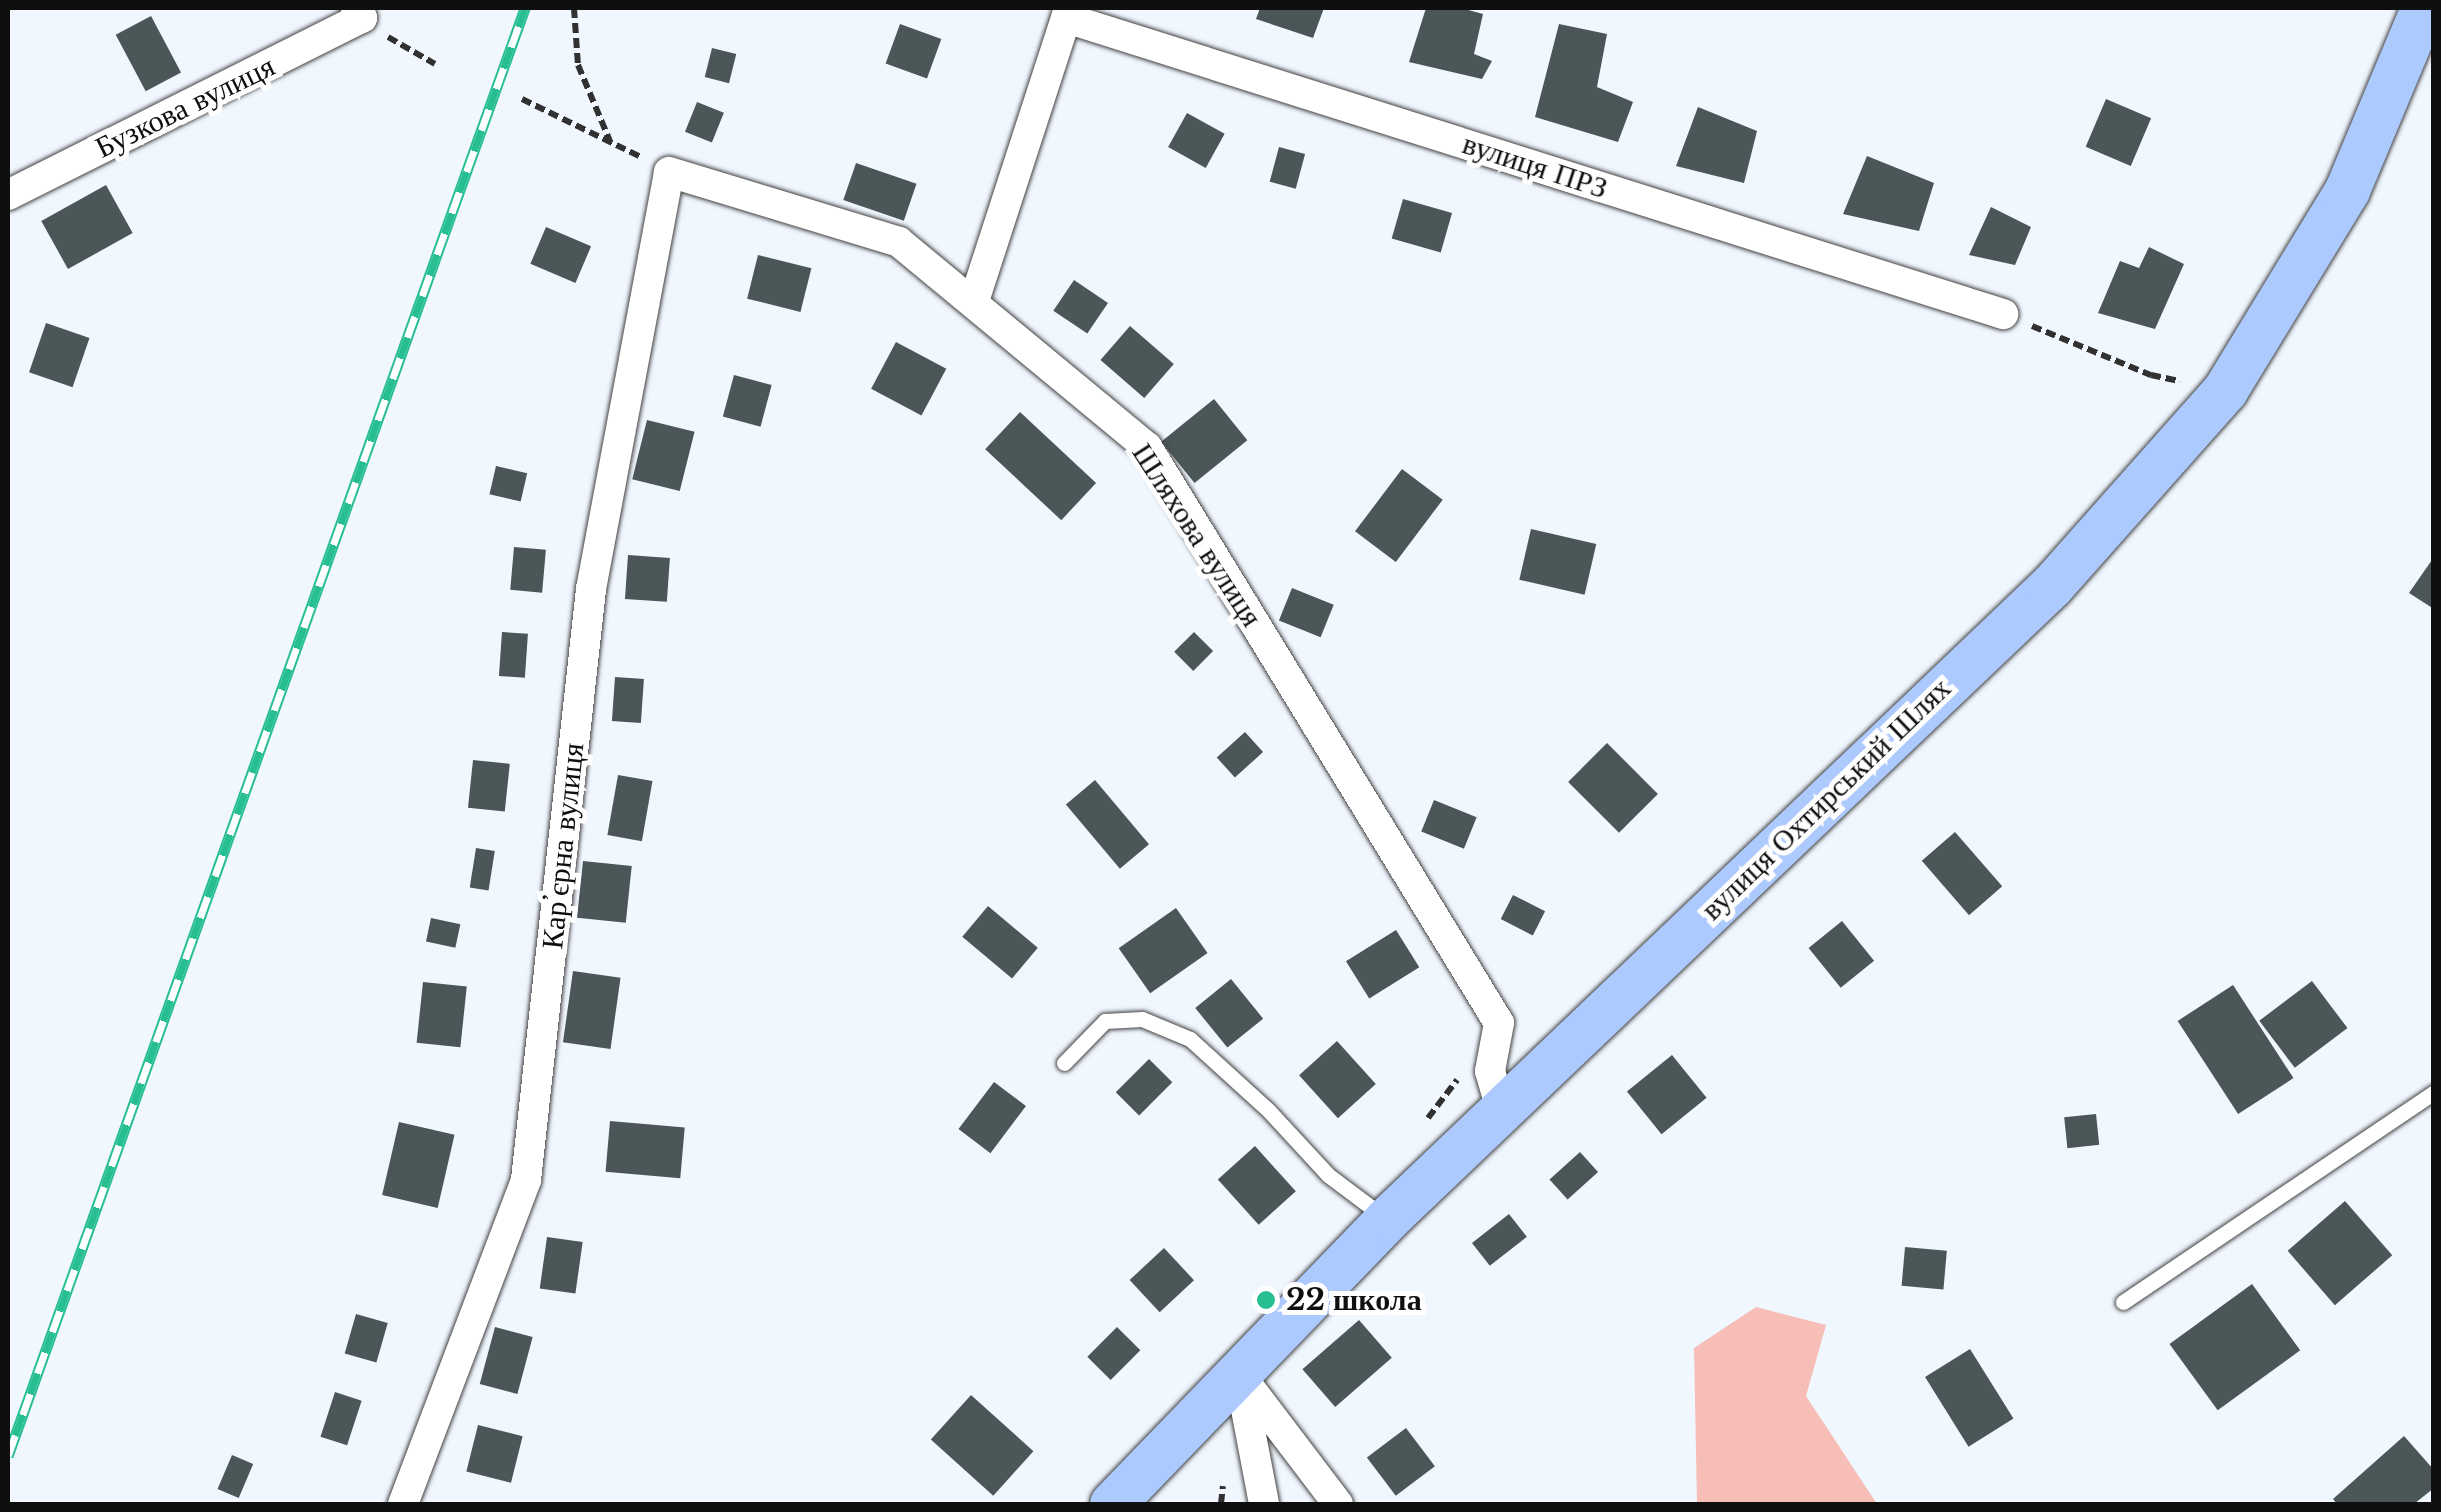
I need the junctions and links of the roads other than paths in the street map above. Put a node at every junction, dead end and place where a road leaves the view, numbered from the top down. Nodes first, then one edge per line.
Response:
1 (2423, 8) edge
2 (1068, 12) edge
3 (359, 13) edge
4 (668, 172) joint
5 (8, 194) edge
6 (974, 302) junction
7 (2004, 314) road end
8 (1064, 1062) dead end
9 (2434, 1092) edge
10 (1501, 1109) junction
11 (1387, 1220) junction
12 (2122, 1302) dead end
13 (1240, 1375) junction
14 (403, 1504) edge
15 (1112, 1504) edge
16 (1264, 1504) edge
17 (1338, 1504) edge

1 - 10 main road, вулиця Охтирський Шлях
2 - 6 street
2 - 7 street, вулиця ПРЗ
3 - 5 street, Бузкова вулиця
4 - 6 street, Шляхова вулиця
4 - 14 street, Карʼєрна вулиця
6 - 10 street, Шляхова вулиця
8 - 11 lane
9 - 12 lane
10 - 11 main road, вулиця Охтирський Шлях
11 - 13 main road, вулиця Охтирський Шлях
13 - 15 main road, вулиця Охтирський Шлях
13 - 16 street
13 - 17 street

